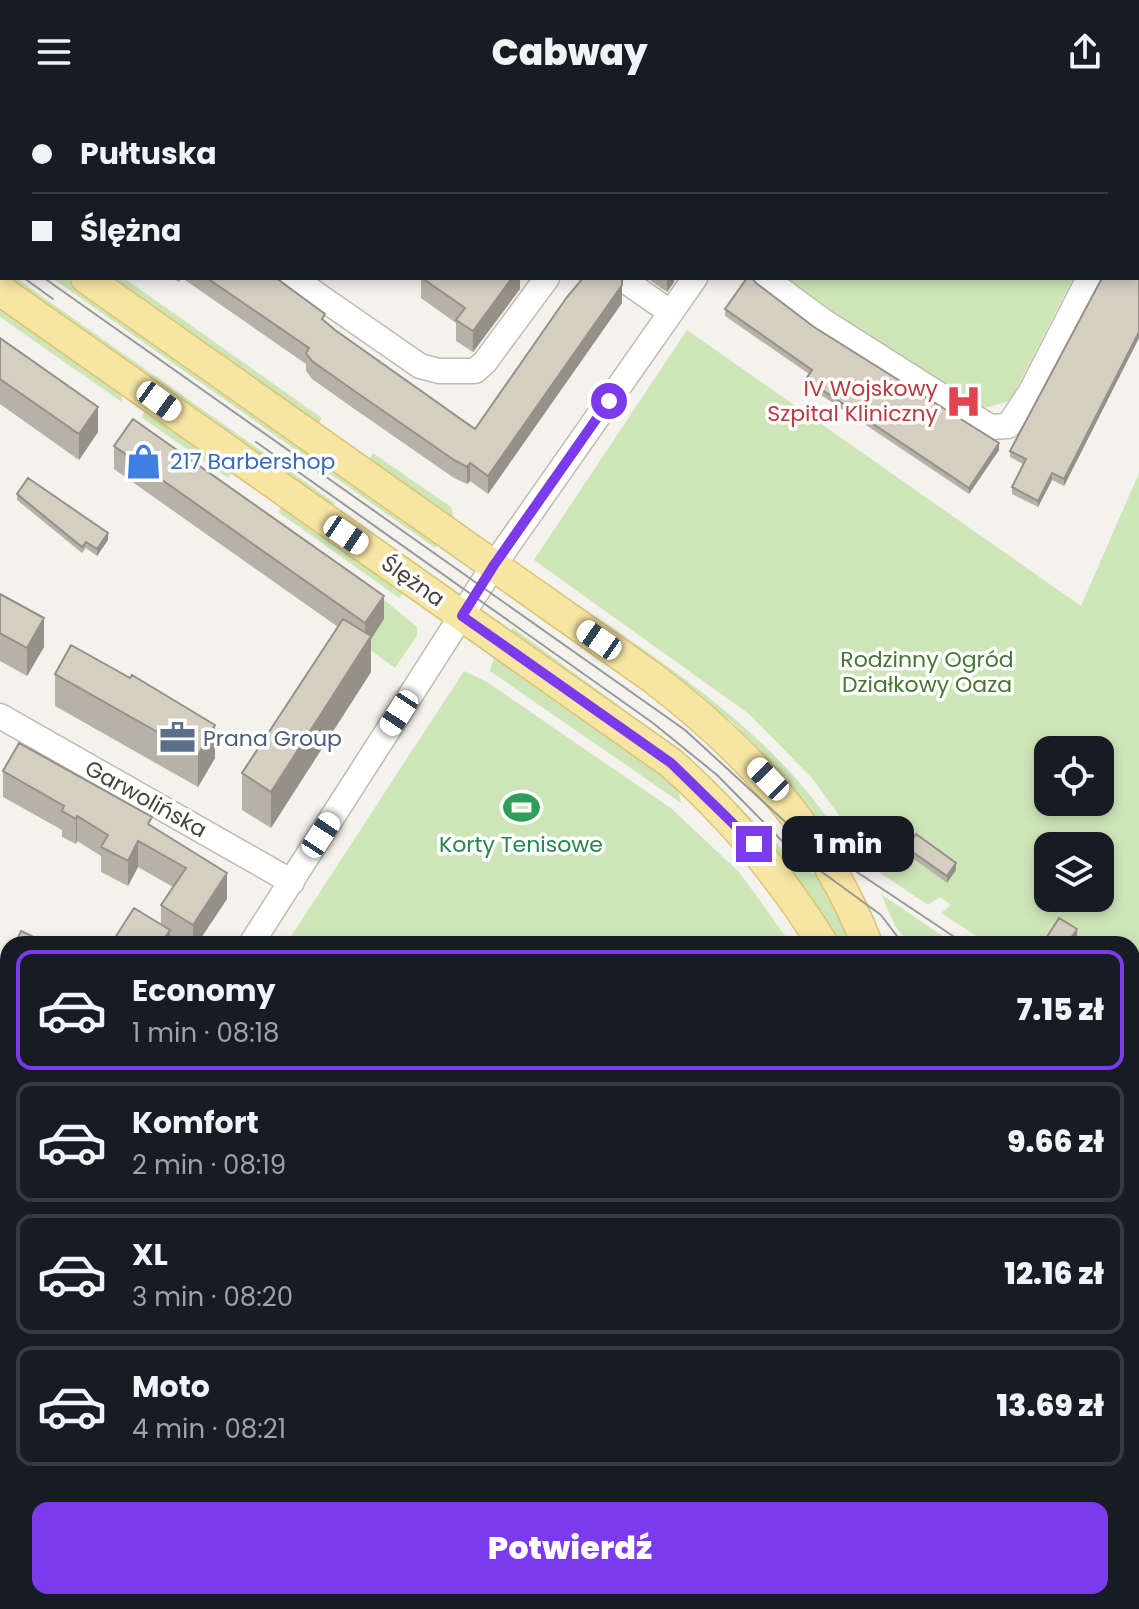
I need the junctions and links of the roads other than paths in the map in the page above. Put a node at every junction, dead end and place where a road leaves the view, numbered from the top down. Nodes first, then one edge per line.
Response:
1 (89, 280) edge
2 (296, 280) edge
3 (546, 280) edge
4 (624, 280) edge
5 (694, 280) edge
6 (768, 280) edge
7 (1088, 280) edge
8 (0, 290) edge
9 (670, 312) junction
10 (494, 565) junction
11 (462, 616) junction
12 (0, 716) edge
13 (292, 882) junction
14 (256, 936) edge
15 (818, 936) edge
16 (864, 936) edge

1 - 10 main road
2 - 3 street
4 - 9 street
5 - 9 street
6 - 7 street
8 - 11 main road, Ślężna
9 - 10 street
10 - 11 street
10 - 16 main road
11 - 13 street
11 - 15 main road, Ślężna
12 - 13 street, Garwolińska
13 - 14 street

